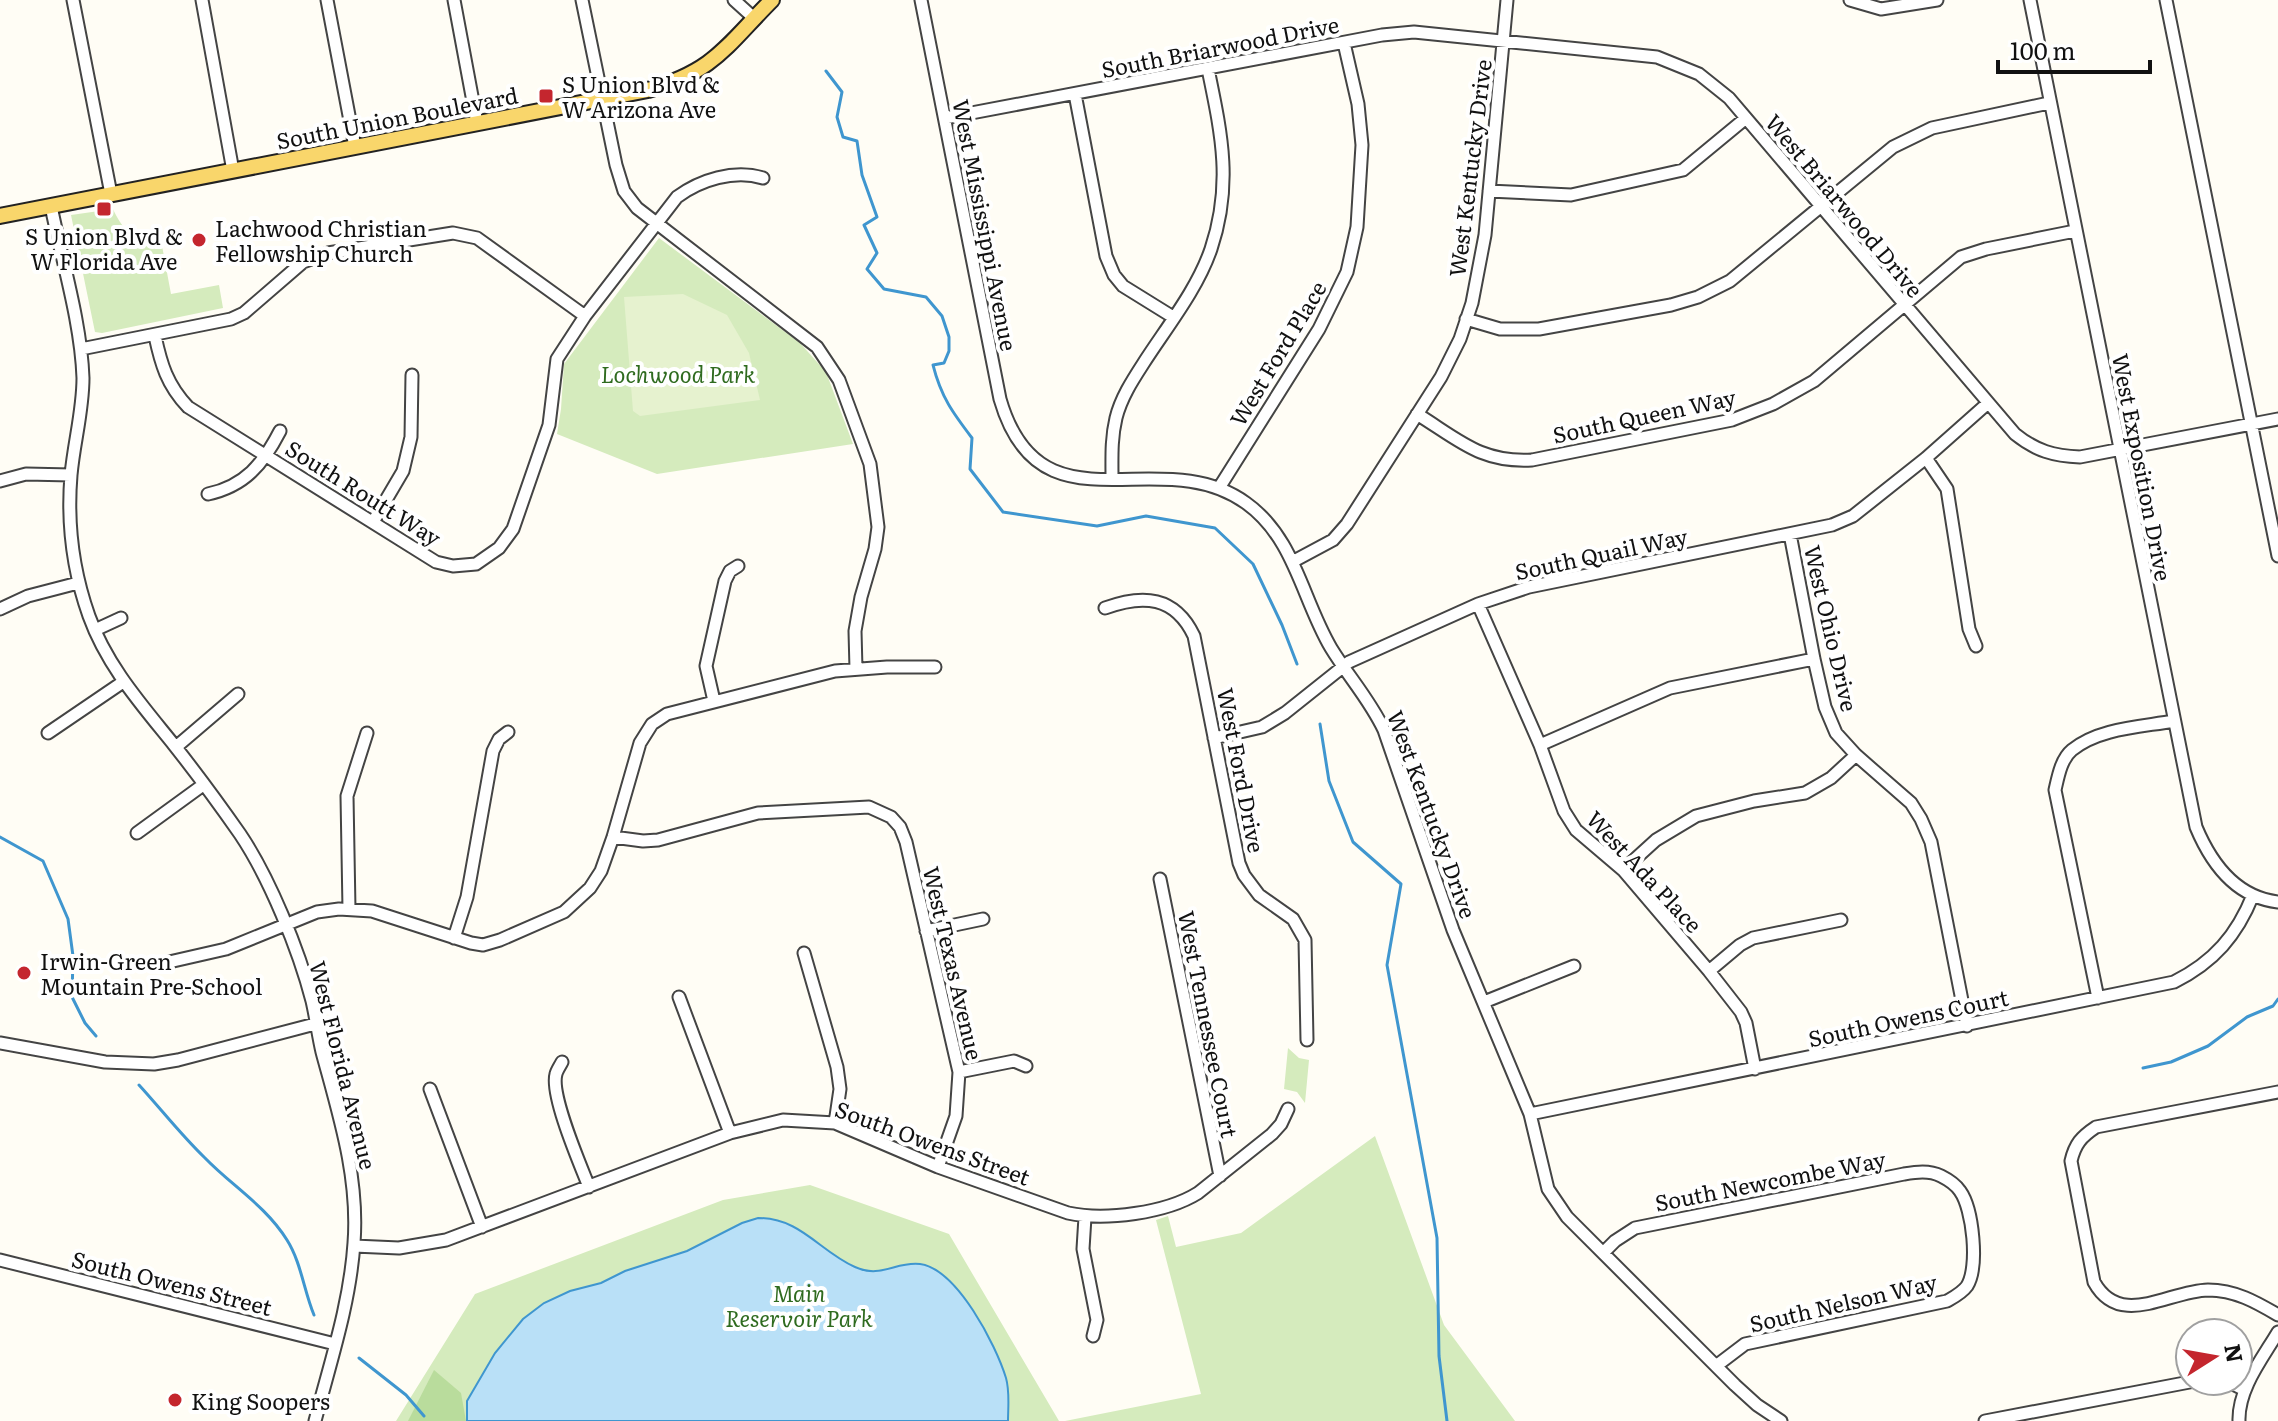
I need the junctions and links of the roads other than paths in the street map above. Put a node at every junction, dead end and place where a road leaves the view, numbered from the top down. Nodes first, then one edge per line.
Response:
1 (73, 0) edge
2 (202, 0) edge
3 (327, 0) edge
4 (454, 0) edge
5 (582, 0) edge
6 (734, 0) edge
7 (772, 0) edge
8 (921, 0) edge
9 (1507, 0) edge
10 (1850, 0) edge
11 (1937, 0) edge
12 (2030, 0) edge
13 (2166, 0) edge
14 (755, 19) junction
15 (1504, 41) junction
16 (1344, 43) junction
17 (1208, 69) junction
18 (1075, 94) junction
19 (602, 100) junction
20 (2049, 103) junction
21 (945, 118) junction
22 (1746, 118) junction
23 (477, 123) junction
24 (355, 147) junction
25 (233, 171) junction
26 (763, 178) dead end
27 (1489, 191) junction
28 (111, 194) junction
29 (51, 206) junction
30 (1820, 206) junction
31 (0, 216) edge
32 (655, 222) junction
33 (2075, 231) junction
34 (1903, 305) junction
35 (585, 316) junction
36 (1173, 317) junction
37 (1466, 319) junction
38 (155, 336) junction
39 (81, 349) junction
40 (412, 375) dead end
41 (1988, 403) junction
42 (1417, 414) junction
43 (2278, 419) edge
44 (2252, 424) junction
45 (280, 431) dead end
46 (2119, 450) junction
47 (267, 456) junction
48 (1926, 458) junction
49 (71, 475) junction
50 (1112, 479) junction
51 (0, 481) edge
52 (1219, 488) junction
53 (208, 494) dead end
54 (373, 522) junction
55 (1790, 534) junction
56 (2278, 556) edge
57 (1292, 562) junction
58 (738, 566) dead end
59 (78, 583) junction
60 (1478, 604) junction
61 (1105, 608) dead end
62 (0, 609) edge
63 (121, 618) dead end
64 (95, 630) junction
65 (1976, 646) dead end
66 (1814, 659) junction
67 (1344, 666) junction
68 (935, 667) dead end
69 (856, 669) junction
70 (123, 682) junction
71 (238, 694) dead end
72 (714, 701) junction
73 (2174, 721) junction
74 (508, 732) dead end
75 (48, 733) dead end
76 (367, 733) dead end
77 (1214, 738) junction
78 (1540, 745) junction
79 (176, 747) junction
80 (1856, 755) junction
81 (203, 785) junction
82 (137, 833) dead end
83 (613, 837) junction
84 (1623, 870) junction
85 (1160, 879) dead end
86 (2253, 895) junction
87 (2278, 902) edge
88 (349, 909) junction
89 (983, 919) dead end
90 (1841, 920) dead end
91 (285, 924) junction
92 (926, 931) junction
93 (454, 938) junction
94 (804, 953) dead end
95 (169, 962) dead end
96 (1574, 966) dead end
97 (1709, 971) junction
98 (679, 997) dead end
99 (2098, 998) junction
100 (1484, 1002) junction
101 (315, 1024) junction
102 (1967, 1026) junction
103 (1307, 1040) dead end
104 (0, 1043) edge
105 (562, 1062) dead end
106 (1026, 1066) dead end
107 (1755, 1069) junction
108 (959, 1072) junction
109 (430, 1089) dead end
110 (2278, 1092) edge
111 (1288, 1109) dead end
112 (1530, 1114) junction
113 (835, 1123) junction
114 (730, 1133) junction
115 (938, 1167) junction
116 (1220, 1176) junction
117 (1952, 1183) joint
118 (589, 1187) junction
119 (1085, 1217) junction
120 (482, 1227) junction
121 (354, 1246) junction
122 (1603, 1253) junction
123 (0, 1260) edge
124 (2278, 1315) edge
125 (2278, 1332) edge
126 (1093, 1336) dead end
127 (335, 1344) junction
128 (1716, 1366) junction
129 (2254, 1374) edge
130 (2174, 1385) edge
131 (2243, 1397) edge
132 (315, 1421) edge
133 (1781, 1421) edge
134 (1985, 1421) edge
135 (2239, 1421) edge

1 - 28 street
2 - 25 street
3 - 24 street
4 - 23 street
5 - 19 street
6 - 14 street
7 - 14 main road, South Union Boulevard
8 - 21 street, West Mississippi Avenue
9 - 15 street, West Kentucky Drive
10 - 11 street
12 - 20 street, West Exposition Drive
13 - 44 street
14 - 19 main road, South Union Boulevard
15 - 16 street, South Briarwood Drive
15 - 22 street, West Briarwood Drive
15 - 27 street, West Kentucky Drive
16 - 17 street, South Briarwood Drive
16 - 52 street, West Ford Place
17 - 18 street, South Briarwood Drive
17 - 36 street
18 - 21 street, South Briarwood Drive
18 - 36 street
19 - 23 main road, South Union Boulevard
19 - 32 street
20 - 30 street
20 - 33 street, West Exposition Drive
21 - 50 street, West Mississippi Avenue
22 - 27 street
22 - 30 street, West Briarwood Drive
23 - 24 main road, South Union Boulevard
24 - 25 main road, South Union Boulevard
25 - 28 main road, South Union Boulevard
26 - 32 street, South Routt Way
27 - 37 street, West Kentucky Drive
28 - 29 main road, South Union Boulevard
29 - 31 main road, South Union Boulevard
29 - 39 street, West Florida Avenue
30 - 34 street, West Briarwood Drive
30 - 37 street
32 - 35 street, South Routt Way
32 - 69 street
33 - 34 street, South Queen Way
33 - 46 street, West Exposition Drive
34 - 41 street, West Briarwood Drive
34 - 42 street, South Queen Way
35 - 38 street
35 - 54 street, South Routt Way
36 - 50 street
37 - 42 street, West Kentucky Drive
38 - 39 street
38 - 47 street, South Routt Way
39 - 49 street, West Florida Avenue
40 - 54 street
41 - 46 street, West Briarwood Drive
41 - 48 street, South Quail Way
42 - 57 street, West Kentucky Drive
43 - 44 street
44 - 46 street
44 - 56 street
45 - 47 street
46 - 73 street, West Exposition Drive
47 - 53 street
47 - 54 street, South Routt Way
48 - 55 street, South Quail Way
48 - 65 street
49 - 51 street
49 - 59 street, West Florida Avenue
50 - 52 street
52 - 57 street
55 - 60 street, South Quail Way
55 - 66 street, West Ohio Drive
57 - 67 street, West Kentucky Drive
58 - 72 street
59 - 62 street
59 - 64 street, West Florida Avenue
60 - 67 street, South Quail Way
60 - 78 street, West Ada Place
61 - 77 street, West Ford Drive
63 - 64 street
64 - 70 street, West Florida Avenue
66 - 78 street
66 - 80 street, West Ohio Drive
67 - 77 street, South Quail Way
67 - 100 street, West Kentucky Drive
68 - 69 street
69 - 72 street
70 - 75 street
70 - 79 street, West Florida Avenue
71 - 79 street
72 - 83 street
73 - 86 street, West Exposition Drive
73 - 99 street
74 - 93 street
76 - 88 street
77 - 103 street, West Ford Drive
78 - 84 street, West Ada Place
79 - 81 street, West Florida Avenue
80 - 84 street
80 - 102 street, West Ohio Drive
81 - 82 street
81 - 91 street, West Florida Avenue
83 - 92 street, West Texas Avenue
83 - 93 street
84 - 97 street, West Ada Place
85 - 116 street, West Tennessee Court
86 - 87 street, West Exposition Drive
86 - 99 street, South Owens Court
88 - 91 street
88 - 93 street
89 - 92 street
90 - 97 street
91 - 95 street
91 - 101 street, West Florida Avenue
92 - 108 street, West Texas Avenue
94 - 113 street
96 - 100 street
97 - 107 street, West Ada Place
98 - 114 street
99 - 102 street, South Owens Court
100 - 112 street, West Kentucky Drive
101 - 104 street
101 - 121 street, West Florida Avenue
102 - 107 street, South Owens Court
105 - 118 street
106 - 108 street
107 - 112 street, South Owens Court
108 - 115 street, West Texas Avenue
109 - 120 street
110 - 124 street
111 - 116 street, South Owens Street
112 - 122 street, West Kentucky Drive
113 - 114 street, South Owens Street
113 - 115 street, South Owens Street
114 - 118 street, South Owens Street
115 - 119 street, South Owens Street
116 - 119 street, South Owens Street
117 - 122 street, South Newcombe Way
117 - 128 street, South Nelson Way
118 - 120 street, South Owens Street
119 - 126 street
120 - 121 street, South Owens Street
121 - 127 street, West Florida Avenue
122 - 128 street, West Kentucky Drive
123 - 127 street, South Owens Street
125 - 129 street
127 - 132 street, West Florida Avenue
128 - 133 street, West Kentucky Drive
130 - 134 street
131 - 135 street

